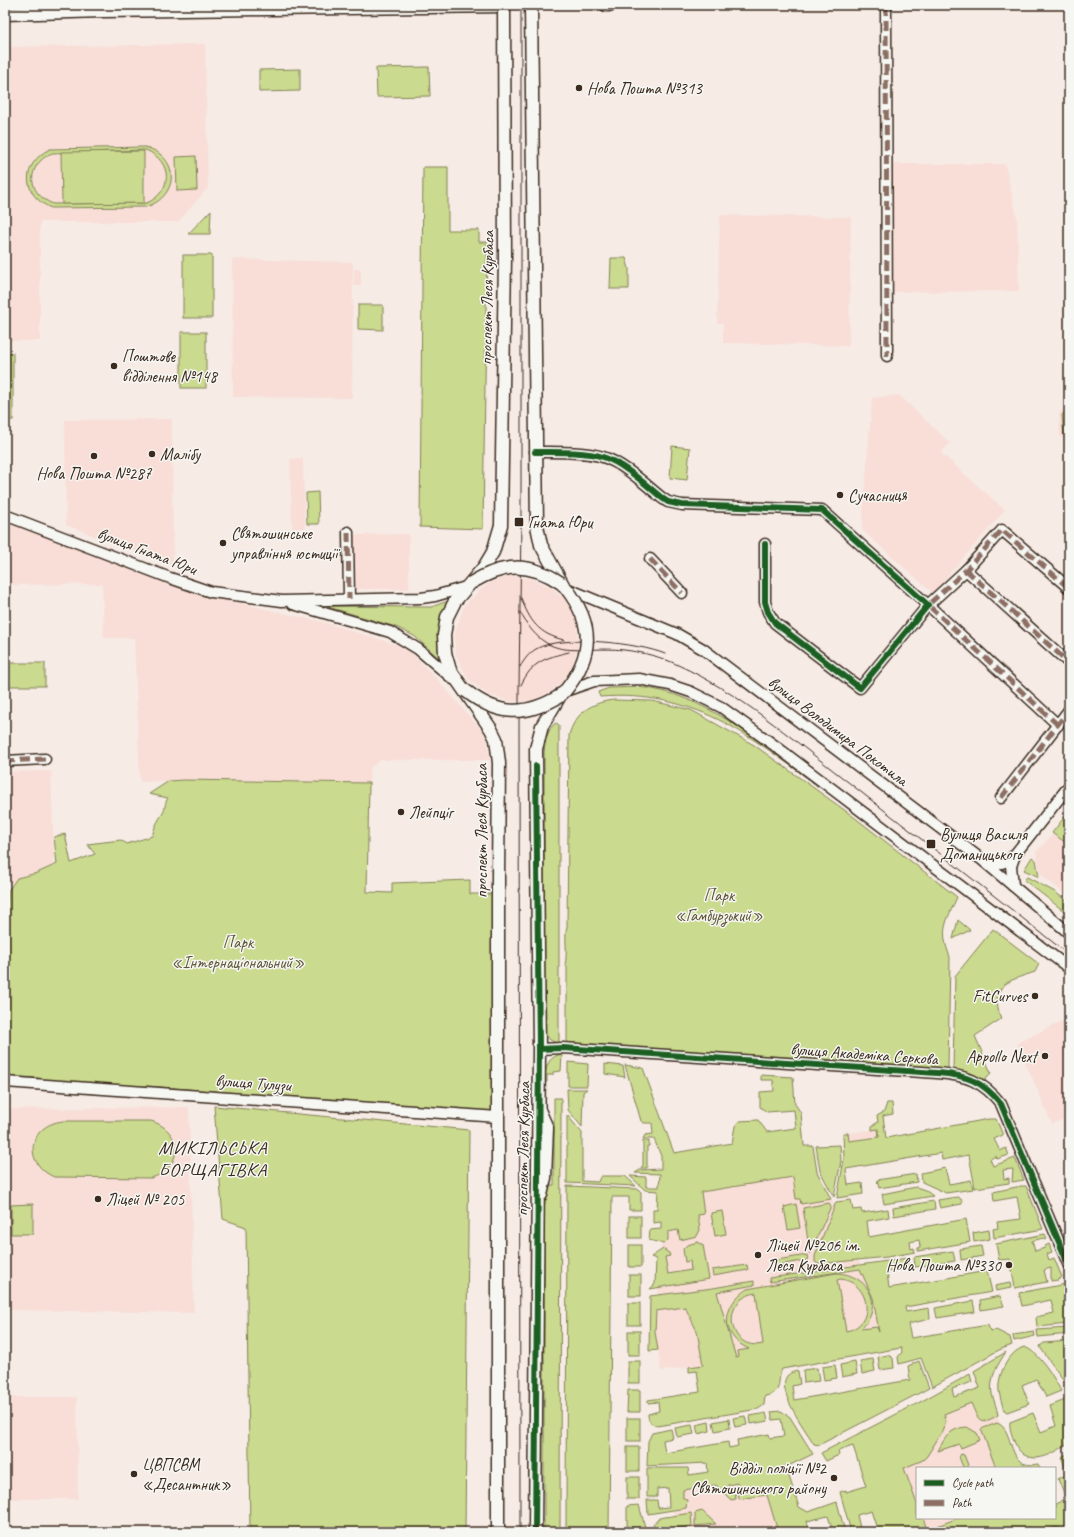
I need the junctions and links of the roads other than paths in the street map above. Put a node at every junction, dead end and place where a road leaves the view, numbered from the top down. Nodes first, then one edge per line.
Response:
1 (531, 5) edge
2 (606, 5) edge
3 (610, 5) edge
4 (886, 5) edge
5 (504, 6) edge
6 (5, 14) edge
7 (887, 356) dead end
8 (535, 452) junction
9 (5, 515) edge
10 (348, 532) dead end
11 (765, 544) dead end
12 (650, 559) dead end
13 (966, 570) junction
14 (468, 585) junction
15 (564, 586) junction
16 (1069, 588) edge
17 (682, 593) dead end
18 (349, 599) junction
19 (282, 601) junction
20 (928, 605) junction
21 (1069, 663) edge
22 (463, 688) junction
23 (562, 694) junction
24 (1069, 710) edge
25 (1058, 725) junction
26 (45, 759) dead end
27 (5, 761) edge
28 (1069, 786) edge
29 (1002, 798) dead end
30 (1016, 854) junction
31 (989, 864) junction
32 (1013, 886) junction
33 (1069, 933) edge
34 (1069, 968) edge
35 (539, 1050) junction
36 (5, 1082) edge
37 (498, 1117) junction
38 (1069, 1266) edge
39 (535, 1531) edge
40 (498, 1532) edge

1 - 8 main road
2 - 3 main road
4 - 7 street
5 - 6 main road
5 - 14 main road, проспект Леся Курбаса
8 - 15 main road
8 - 20 street
9 - 19 street, вулиця Гната Юри
10 - 18 street
11 - 20 street
12 - 17 street
13 - 16 street
13 - 20 street
13 - 21 street
14 - 15 main road, bridge
14 - 18 street, вулиця Гната Юри
14 - 22 main road, проспект Леся Курбаса
15 - 23 main road, проспект Леся Курбаса, bridge
15 - 31 street, вулиця Володимира Покотила
18 - 19 street, вулиця Гната Юри
19 - 22 street, вулиця Гната Юри
20 - 25 street
22 - 23 main road, bridge
22 - 37 main road, проспект Леся Курбаса
23 - 34 street
23 - 35 main road, проспект Леся Курбаса
24 - 25 street
25 - 29 street
26 - 27 street
28 - 30 street
30 - 31 street
30 - 32 street
31 - 32 street, вулиця Володимира Покотила
32 - 33 street, вулиця Володимира Покотила
35 - 38 street, вулиця Академіка Сєркова
35 - 39 main road, проспект Леся Курбаса
36 - 37 street, вулиця Тулузи
37 - 40 main road, проспект Леся Курбаса

